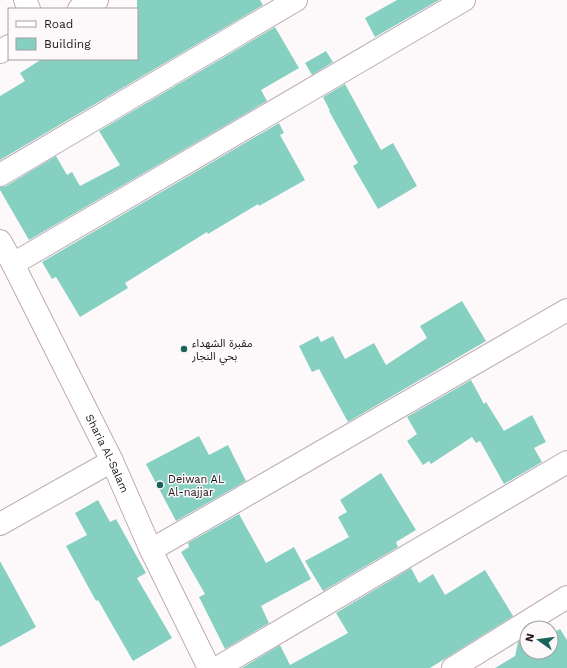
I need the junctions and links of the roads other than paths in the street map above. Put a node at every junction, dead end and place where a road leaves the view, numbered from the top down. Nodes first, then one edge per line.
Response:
1 (97, 0) edge
2 (296, 0) edge
3 (464, 0) edge
4 (81, 8) edge
5 (0, 175) edge
6 (0, 241) edge
7 (13, 264) junction
8 (567, 310) edge
9 (112, 460) junction
10 (567, 462) edge
11 (0, 524) edge
12 (151, 550) junction
13 (567, 597) edge
14 (208, 668) edge
15 (217, 668) edge
16 (453, 668) edge

1 - 4 street
2 - 5 street
3 - 7 street
6 - 7 street, Sharia Al-Salam
7 - 9 street, Sharia Al-Salam
8 - 12 street
9 - 11 street
9 - 12 street, Sharia Al-Salam
10 - 15 street
12 - 14 street, Sharia Al-Salam
13 - 16 street

